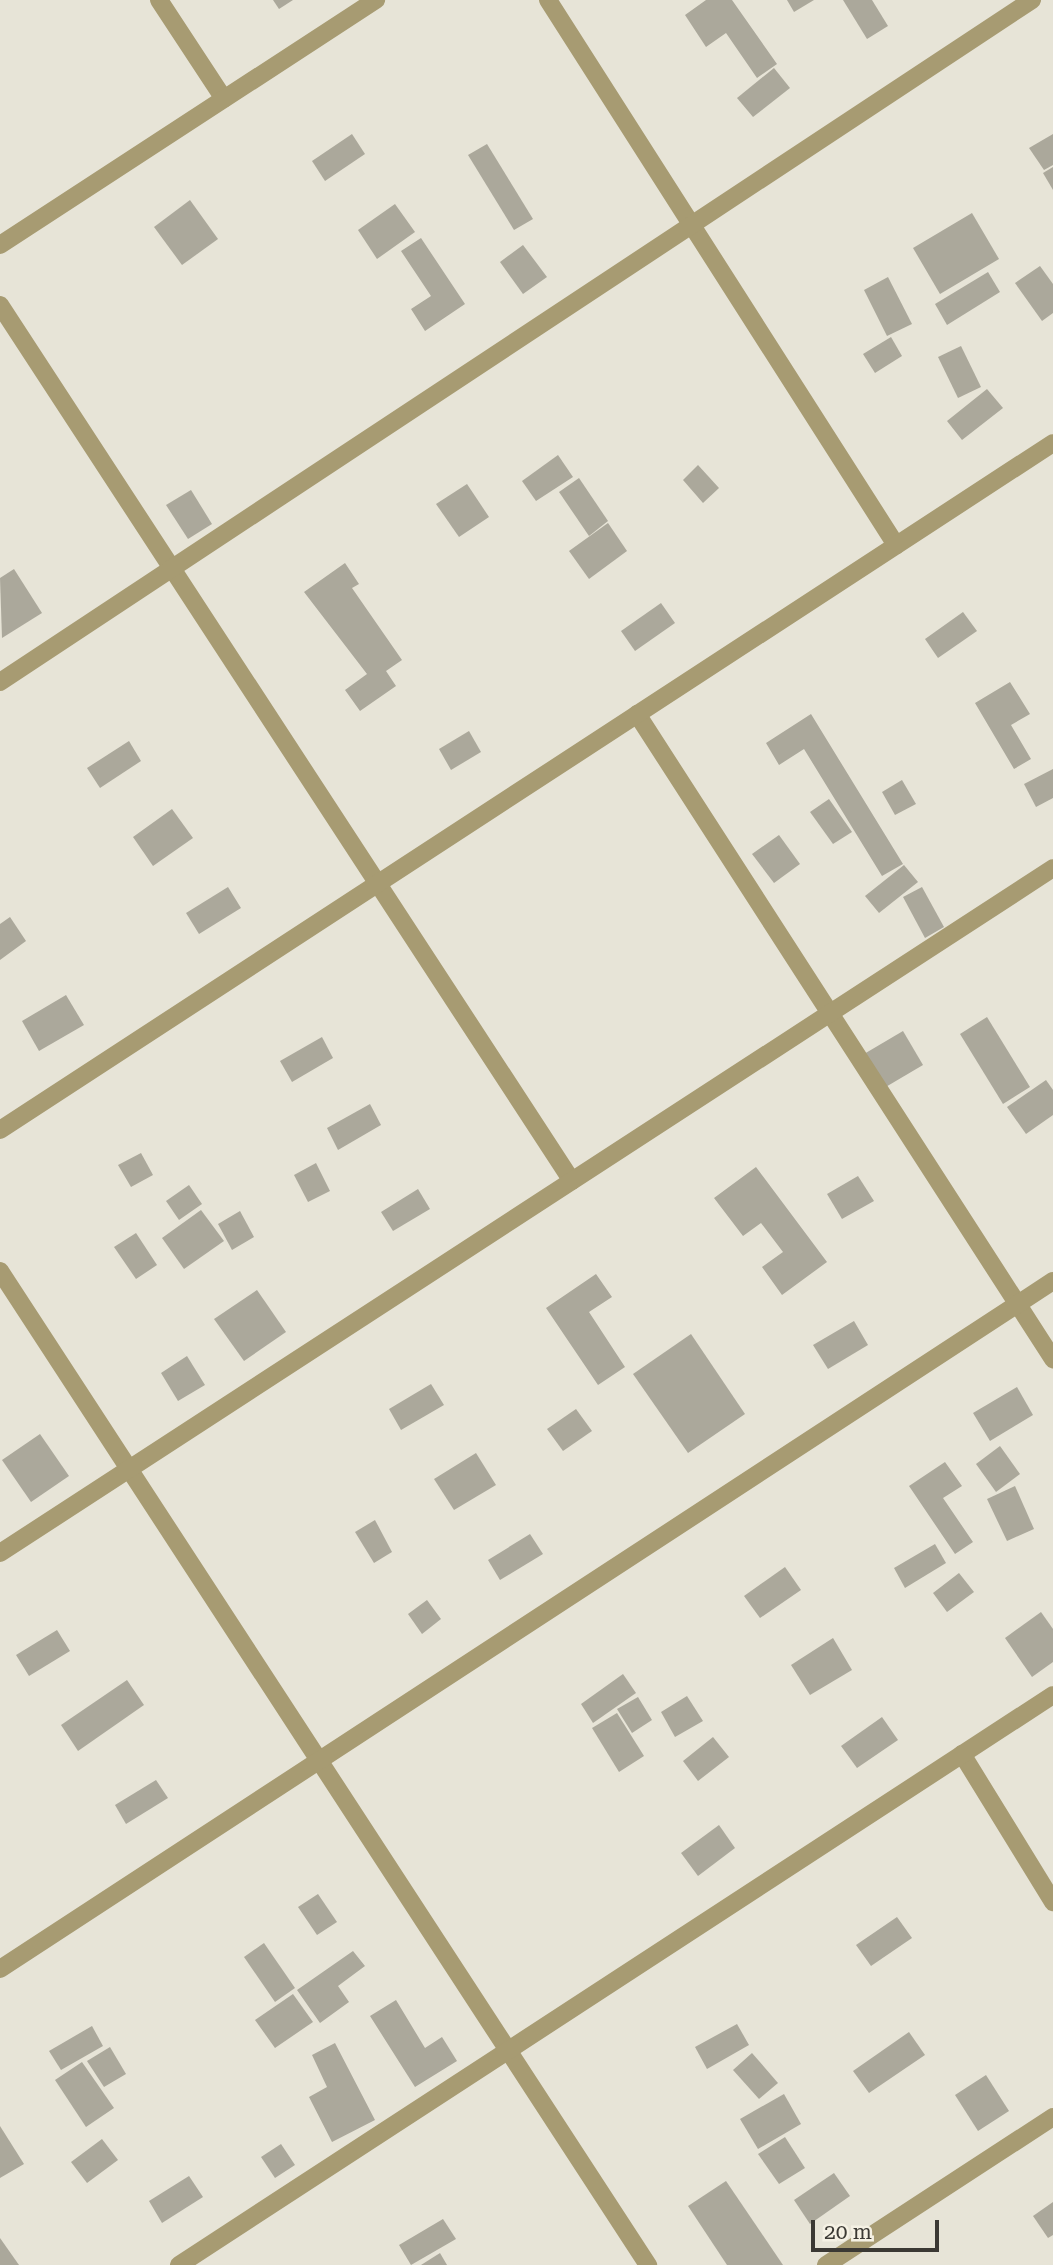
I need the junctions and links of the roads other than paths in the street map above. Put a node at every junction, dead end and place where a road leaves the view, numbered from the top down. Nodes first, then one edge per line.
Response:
1 (159, 0) edge
2 (376, 0) edge
3 (548, 0) edge
4 (1032, 0) edge
5 (224, 99) junction
6 (692, 225) junction
7 (0, 245) edge
8 (0, 305) edge
9 (1053, 443) edge
10 (896, 545) junction
11 (172, 568) junction
12 (0, 681) edge
13 (637, 714) junction
14 (1053, 868) edge
15 (378, 884) junction
16 (830, 1013) junction
17 (0, 1130) edge
18 (572, 1181) junction
19 (0, 1271) edge
20 (1053, 1281) edge
21 (1018, 1304) junction
22 (1053, 1359) edge
23 (129, 1469) junction
24 (0, 1553) edge
25 (1053, 1695) edge
26 (962, 1754) junction
27 (319, 1760) junction
28 (1053, 1902) edge
29 (0, 1969) edge
30 (508, 2051) junction
31 (1053, 2117) edge
32 (179, 2265) edge
33 (648, 2265) edge
34 (826, 2265) edge

1 - 5 street
2 - 5 street
3 - 6 street
4 - 6 street
5 - 7 street
6 - 10 street
6 - 11 street
8 - 11 street
9 - 10 street
10 - 13 street
11 - 12 street
11 - 15 street
13 - 15 street
13 - 16 street
14 - 16 street
15 - 17 street
15 - 18 street
16 - 18 street
16 - 21 street
18 - 23 street
19 - 23 street
20 - 21 street
21 - 22 street
21 - 27 street
23 - 24 street
23 - 27 street
25 - 26 street
26 - 28 street
26 - 30 street
27 - 29 street
27 - 30 street
30 - 32 street
30 - 33 street
31 - 34 street

